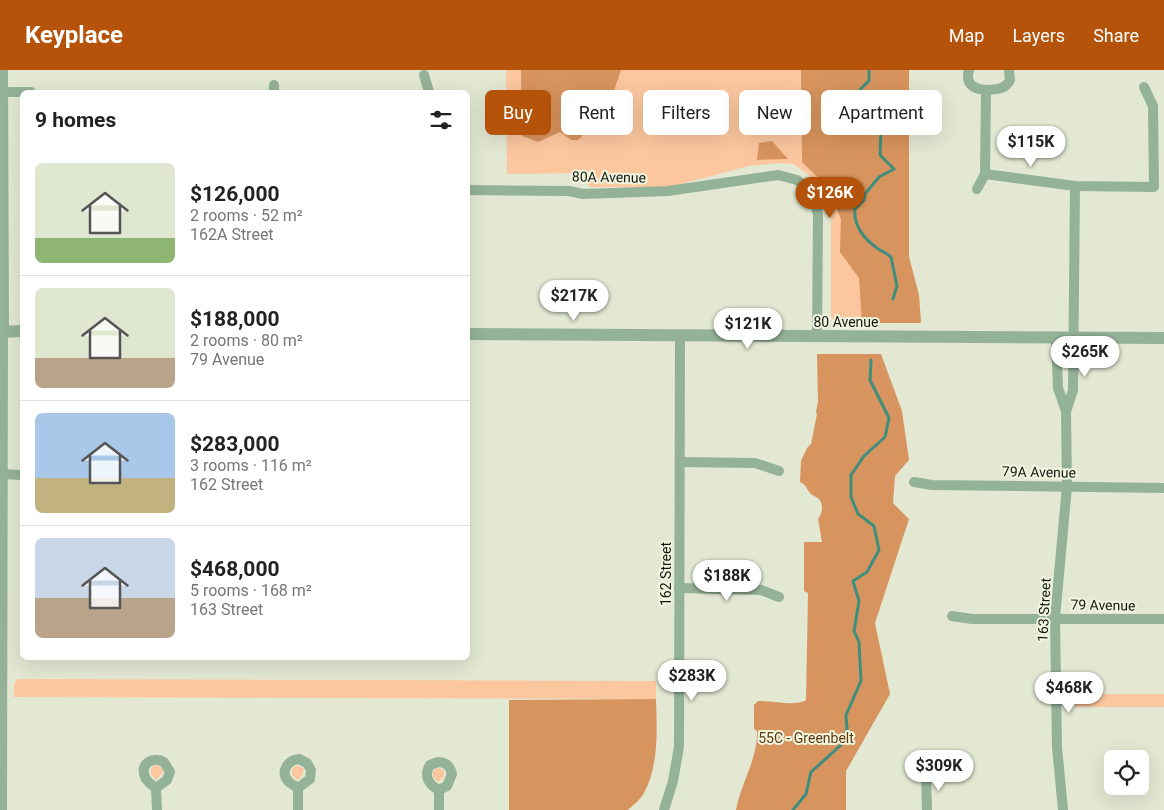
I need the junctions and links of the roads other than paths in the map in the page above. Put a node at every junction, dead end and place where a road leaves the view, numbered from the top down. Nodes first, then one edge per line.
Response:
1 (2, 70) edge
2 (969, 70) edge
3 (1008, 70) edge
4 (424, 75) dead end
5 (1144, 87) dead end
6 (428, 90) edge
7 (986, 90) junction
8 (1, 92) edge
9 (20, 92) edge
10 (985, 174) junction
11 (1074, 186) junction
12 (977, 189) dead end
13 (470, 190) edge
14 (20, 331) edge
15 (2, 332) edge
16 (470, 334) edge
17 (680, 336) junction
18 (817, 337) junction
19 (1056, 338) junction
20 (1074, 338) junction
21 (1164, 338) edge
22 (1066, 412) junction
23 (680, 462) junction
24 (779, 471) dead end
25 (2, 474) junction
26 (20, 475) edge
27 (914, 482) dead end
28 (1067, 486) junction
29 (1164, 488) edge
30 (680, 588) junction
31 (779, 598) dead end
32 (952, 616) dead end
33 (1055, 618) junction
34 (1164, 619) edge
35 (926, 774) dead end
36 (156, 788) dead end
37 (298, 788) dead end
38 (439, 790) dead end
39 (2, 810) edge
40 (157, 810) edge
41 (298, 810) edge
42 (439, 810) edge
43 (664, 810) edge
44 (927, 810) edge
45 (1063, 810) edge

1 - 8 street
2 - 7 street
3 - 7 street
4 - 6 street
5 - 11 street
7 - 10 street
8 - 9 street
8 - 15 street
10 - 11 street
10 - 12 street
11 - 20 street, 163 Street
13 - 18 street, 80A Avenue
14 - 15 street
15 - 25 street
16 - 17 street, 80 Avenue
17 - 18 street, 80 Avenue
17 - 23 street, 162 Street
18 - 19 street, 80 Avenue
19 - 20 street, 80 Avenue
19 - 22 street, 163 Street
20 - 21 street, 80 Avenue
20 - 22 street, 163 Street
22 - 28 street, 163 Street
23 - 24 street
23 - 30 street, 162 Street
25 - 26 street
25 - 39 street
27 - 28 street, 79A Avenue
28 - 29 street, 79A Avenue
28 - 33 street, 163 Street
30 - 31 street
30 - 43 street, 162 Street
32 - 33 street, 79 Avenue
33 - 34 street, 79 Avenue
33 - 45 street, 163 Street
35 - 44 street
36 - 40 street
37 - 41 street
38 - 42 street

